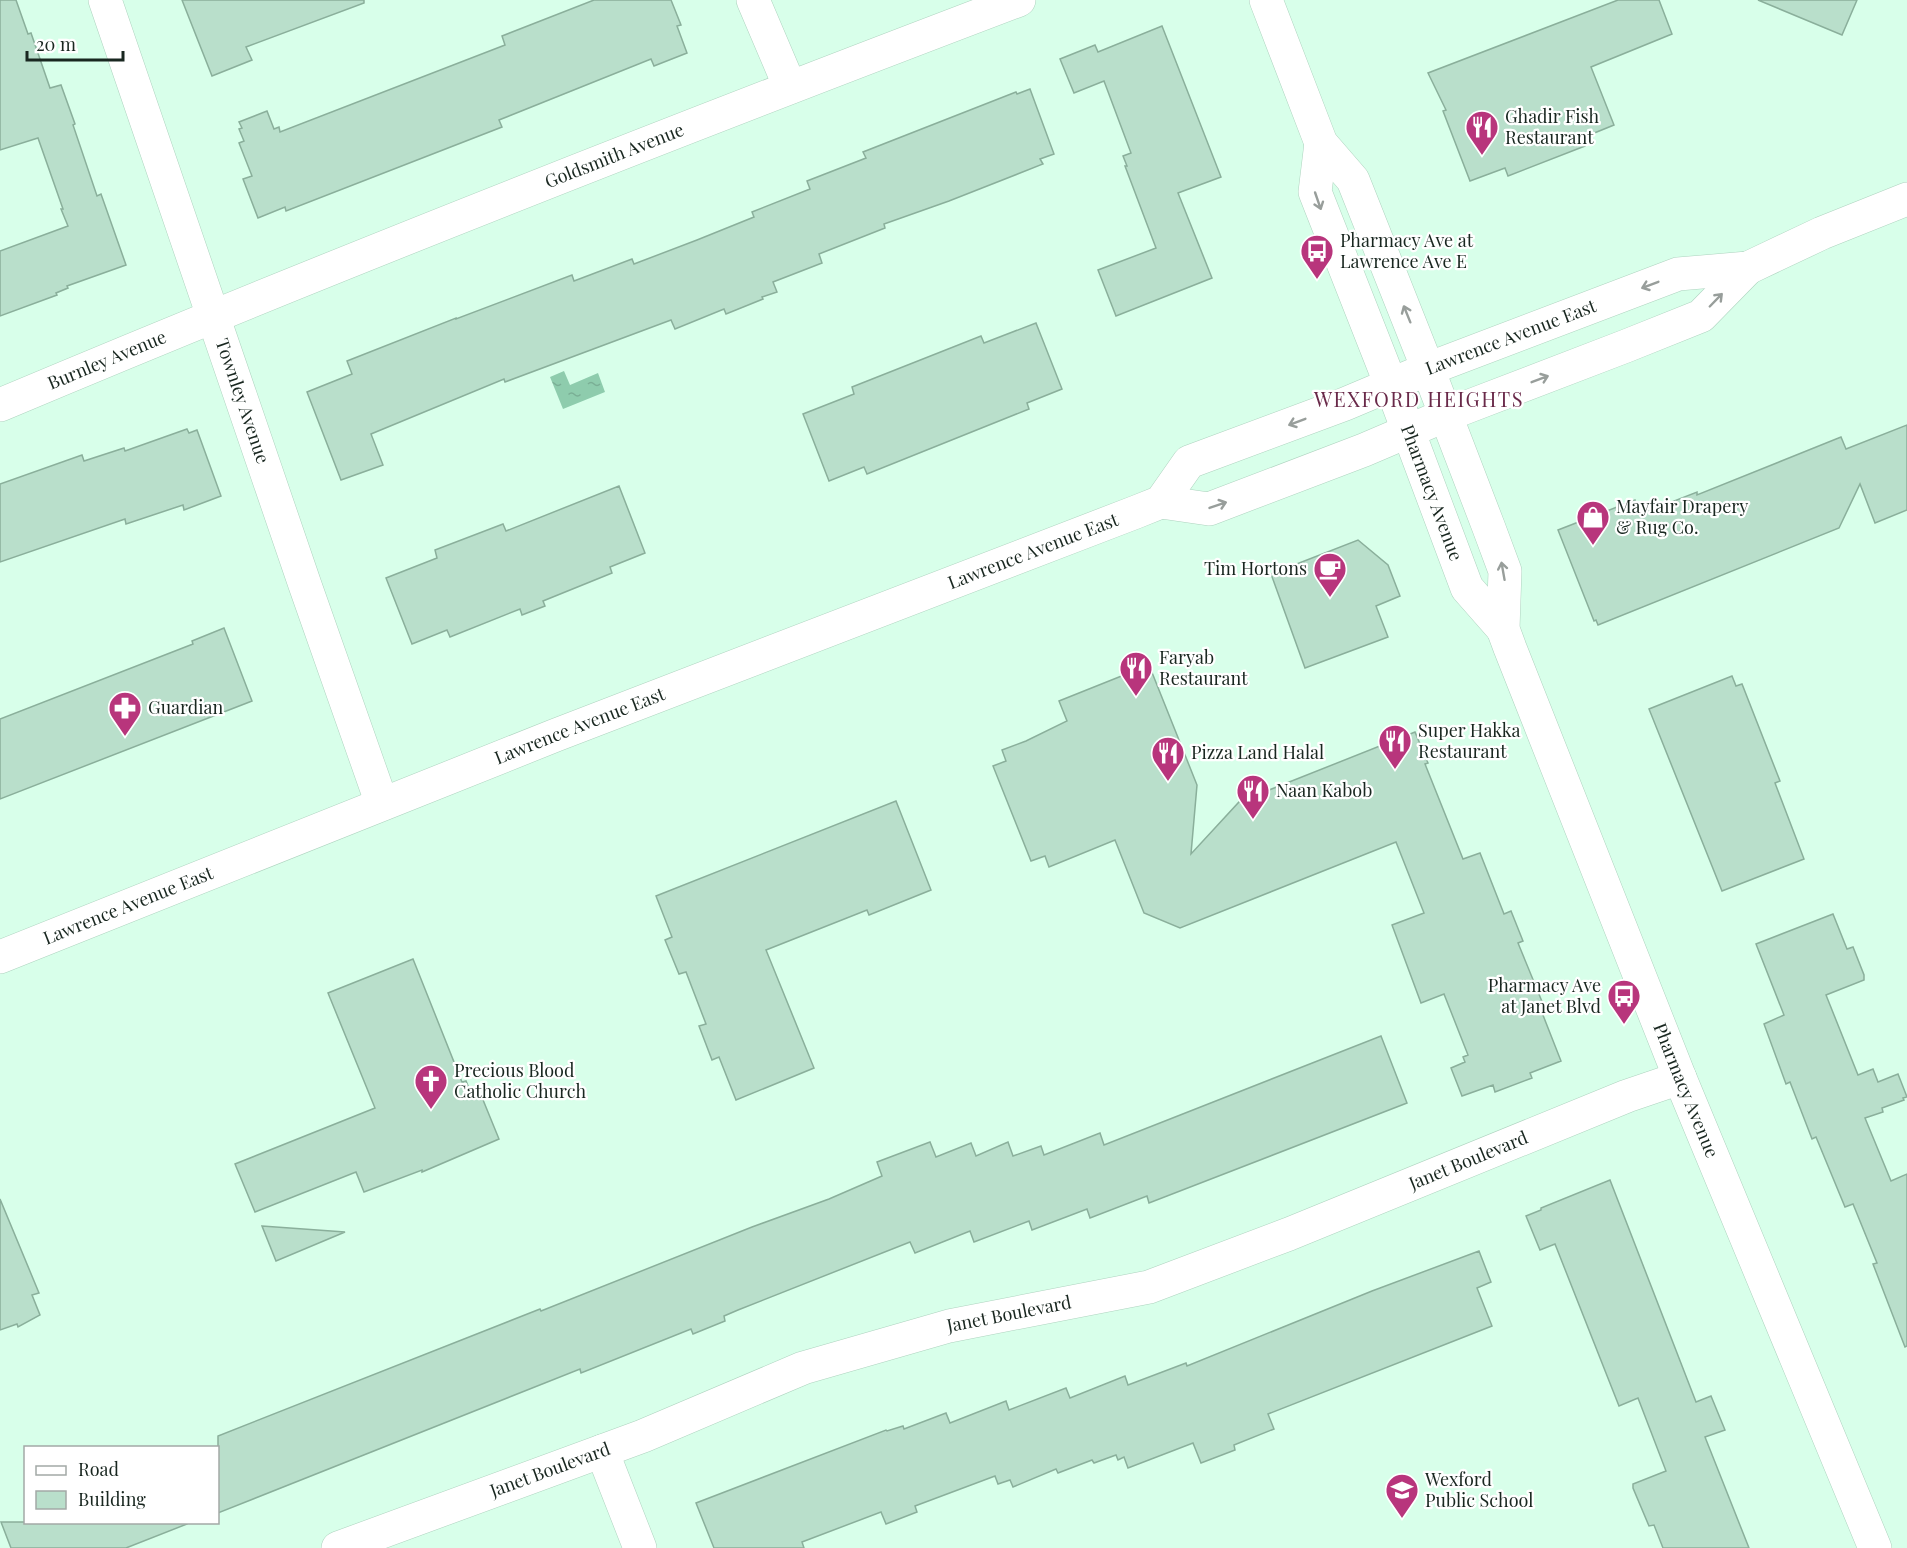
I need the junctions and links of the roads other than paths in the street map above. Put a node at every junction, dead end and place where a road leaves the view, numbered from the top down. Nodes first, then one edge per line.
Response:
1 (105, 0) edge
2 (753, 0) edge
3 (1018, 0) edge
4 (1266, 0) edge
5 (790, 87) junction
6 (1322, 143) junction
7 (1907, 199) edge
8 (1748, 268) junction
9 (212, 316) junction
10 (1428, 369) junction
11 (1391, 385) junction
12 (0, 405) edge
13 (1446, 416) junction
14 (1408, 433) junction
15 (1161, 502) junction
16 (1503, 629) junction
17 (382, 804) junction
18 (0, 957) edge
19 (1680, 1078) junction
20 (602, 1451) junction
21 (338, 1548) edge
22 (640, 1548) edge
23 (1875, 1548) edge

1 - 9 street, Townley Avenue
2 - 5 street
3 - 5 street, Goldsmith Avenue
4 - 6 street, Pharmacy Avenue
5 - 9 street, Goldsmith Avenue
10 -> 6 street, Pharmacy Avenue
6 -> 11 street, Pharmacy Avenue
7 - 8 street, Lawrence Avenue East
8 -> 10 street, Lawrence Avenue East
13 -> 8 street, Lawrence Avenue East
9 - 12 street, Burnley Avenue
9 - 17 street, Townley Avenue
10 - 11 street, Lawrence Avenue East
10 - 13 street, Pharmacy Avenue
11 - 14 street, Pharmacy Avenue
11 -> 15 street, Lawrence Avenue East
13 - 14 street, Lawrence Avenue East
16 -> 13 street, Pharmacy Avenue
15 -> 14 street, Lawrence Avenue East
14 - 16 street, Pharmacy Avenue
15 - 17 street, Lawrence Avenue East
16 - 19 street, Pharmacy Avenue
17 - 18 street, Lawrence Avenue East
19 - 20 street, Janet Boulevard
19 - 23 street, Pharmacy Avenue
20 - 21 street, Janet Boulevard
20 - 22 street

